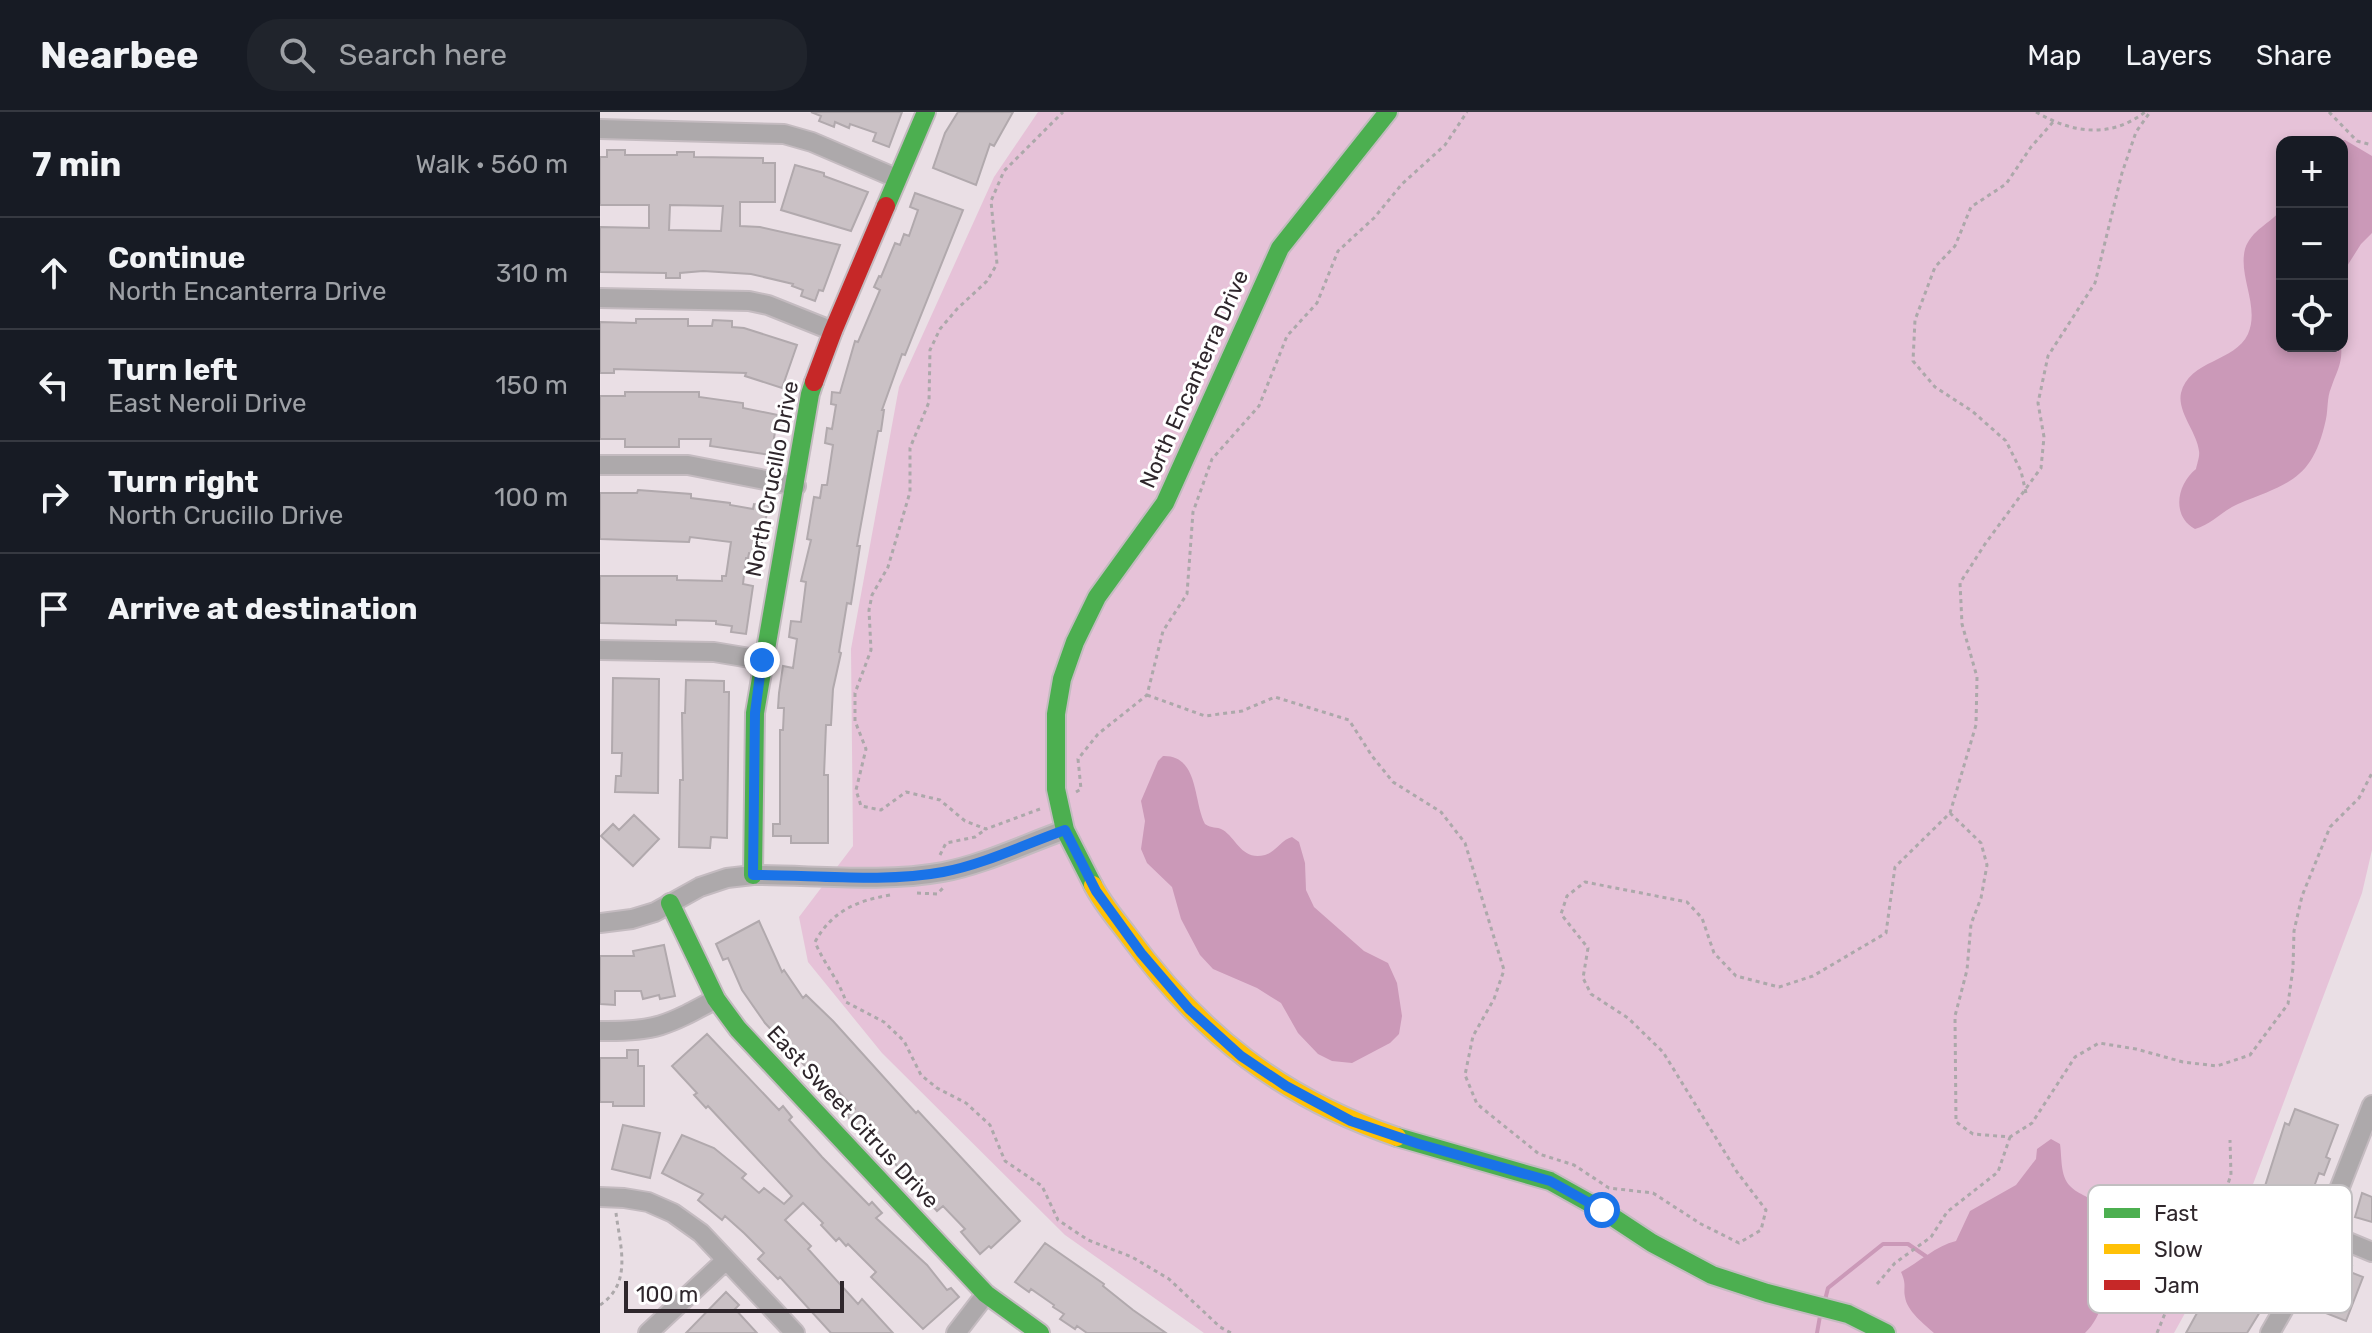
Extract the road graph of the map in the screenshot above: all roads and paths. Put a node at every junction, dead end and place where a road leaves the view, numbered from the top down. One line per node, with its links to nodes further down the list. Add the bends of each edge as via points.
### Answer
1 (926, 112): 11 (street, North Crucillo Drive)
2 (1063, 112): 23 (path, via 1004,171 991,201 997,264 940,329 930,350 929,402 910,448 910,492 888,567 872,595 871,650 855,693 855,721 866,749 856,790 861,806 881,810 906,792 940,800 965,821)
3 (1388, 112): 21 (street, North Encanterra Drive, via 1280,248 1165,503 1091,608 1062,679 1056,714)
4 (1467, 112): 19 (path, via 1445,145 1338,251 1317,303 1287,336 1259,406 1212,459 1193,512 1187,594 1163,631)
5 (2036, 112): 8 (path)
6 (2148, 112): 8 (path, via 2091,132); 16 (path, via 2122,173 2095,283 2048,356 2038,403 2044,437 2041,468)
7 (2329, 112): 10 (path, via 2357,141)
8 (2053, 122): 16 (path, via 2006,184 1971,207 1955,246 1935,267 1915,320 1913,361 1935,387 2006,441)
9 (600, 129): 11 (street, via 784,134)
10 (2372, 145)
11 (896, 178): 13 (street, North Crucillo Drive)
12 (600, 298): 13 (street, via 749,301)
13 (833, 331): 15 (street, North Crucillo Drive, via 810,394)
14 (600, 465): 15 (street, via 688,465)
15 (796, 486): 18 (street, North Crucillo Drive)
16 (2026, 493): 22 (path, via 1960,583 1962,624 1977,677 1976,725)
17 (600, 650): 18 (street, via 714,652)
18 (762, 660): 26 (street, North Crucillo Drive, via 755,713)
19 (1147, 695): 21 (path, via 1098,734 1078,759 1081,789); 22 (path, via 1205,716 1242,711 1275,697 1349,720 1393,782 1441,812 1465,843 1504,970 1473,1036 1467,1062 1465,1075 1477,1104 1539,1154 1574,1165 1609,1188 1653,1193 1739,1243 1761,1230 1766,1210 1663,1052 1628,1018 1591,994 1583,978 1588,948 1561,914 1567,896 1585,882 1687,902 1702,918 1714,953 1736,976 1779,987 1813,976 1886,933 1895,867)
20 (2372, 773): 34 (path, via 2359,798 2330,827 2299,908 2288,1004 2250,1055 2217,1066 2099,1043 2075,1057 2032,1123)
21 (1059, 802): 23 (path); 24 (street, North Encanterra Drive)
22 (1950, 813): 34 (path, via 1981,843 1987,865 1955,1016 1956,1122 1973,1134)
23 (986, 829): 25 (path, via 946,843 939,857)
24 (1065, 830): 25 (street); 52 (street, North Encanterra Drive, via 1096,891 1189,1009 1241,1056 1286,1086 1351,1121 1550,1181 1712,1275 1848,1314)
25 (943, 872): 26 (street); 27 (path, via 945,886 937,894)
26 (753, 875): 29 (street, via 700,887)
27 (914, 893)
28 (890, 895): 51 (path, via 864,899 826,922 815,942 846,1002 884,1022 904,1041 921,1075 990,1125 1005,1161 1042,1186 1058,1220 1169,1279)
29 (670, 903): 30 (street, via 632,919); 31 (street, East Sweet Citrus Drive)
30 (600, 923)
31 (716, 999): 32 (street, via 666,1026); 43 (street, East Sweet Citrus Drive, via 766,1061)
32 (600, 1031)
33 (2372, 1105): 37 (street)
34 (2010, 1137): 42 (path, via 1998,1172 1947,1212 1931,1237 1895,1263)
35 (2230, 1140): 36 (path)
36 (2227, 1185)
37 (2342, 1185)
38 (608, 1197): 41 (street, via 648,1202 673,1213); 44 (path, via 623,1248 622,1274)
39 (2352, 1244): 40 (street)
40 (2372, 1252)
41 (726, 1260): 47 (street); 48 (street)
42 (1877, 1284)
43 (986, 1294): 49 (street); 50 (street, East Sweet Citrus Drive)
44 (600, 1305)
45 (2165, 1313): 53 (path)
46 (2281, 1313): 54 (street)
47 (648, 1333)
48 (795, 1333)
49 (956, 1333)
50 (1040, 1333)
51 (1231, 1333)
52 (1886, 1333)
53 (2157, 1333)
54 (2270, 1333)

